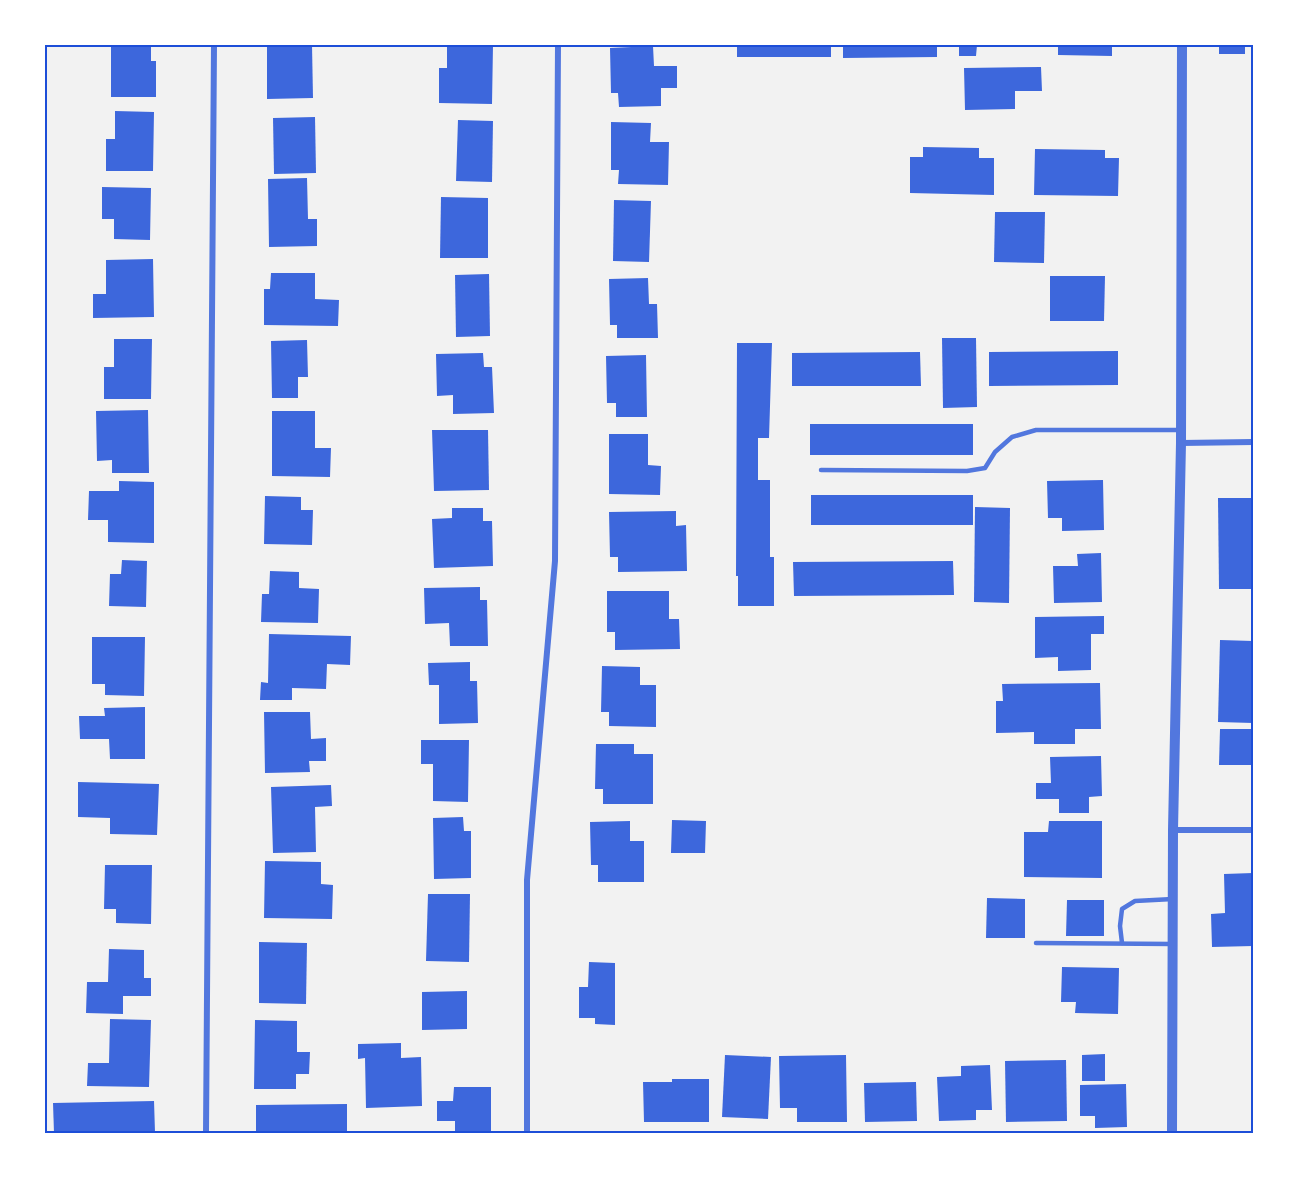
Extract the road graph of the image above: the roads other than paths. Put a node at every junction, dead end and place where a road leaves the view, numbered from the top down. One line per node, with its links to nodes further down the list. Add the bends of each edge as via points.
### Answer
1 (214, 45): 14 (street)
2 (558, 45): 15 (street, via 555,561 527,880)
3 (1182, 45): 4 (street)
4 (1181, 430): 6 (street); 7 (lane, via 1036,430 1012,437 985,468 967,471)
5 (1253, 442): 6 (street)
6 (1181, 443): 8 (street)
7 (821, 470)
8 (1173, 830): 9 (street); 10 (street)
9 (1253, 830)
10 (1173, 899): 12 (lane, via 1135,901 1122,909); 13 (street)
11 (1036, 943): 12 (lane)
12 (1122, 943): 13 (lane)
13 (1173, 944): 16 (street)
14 (206, 1133)
15 (527, 1133)
16 (1172, 1133)

